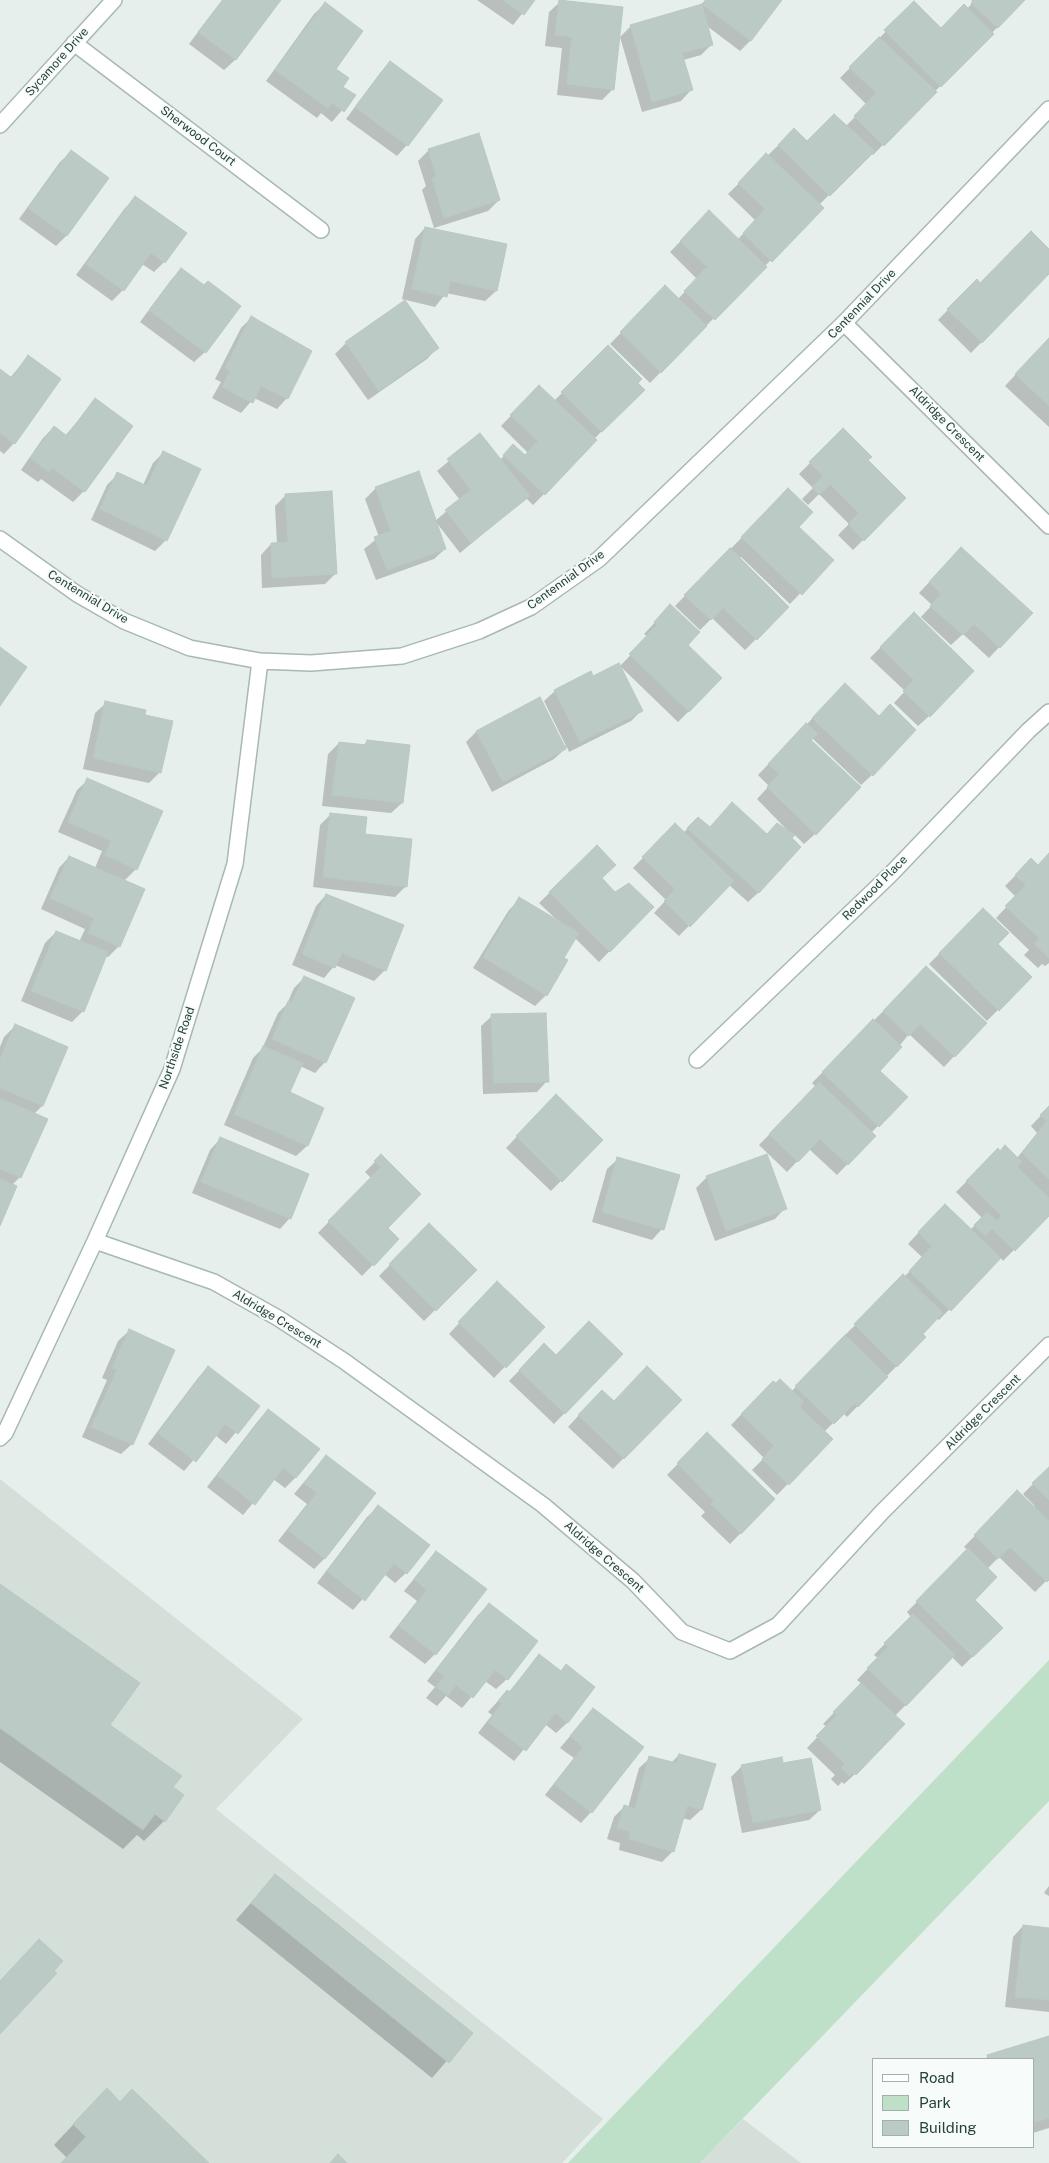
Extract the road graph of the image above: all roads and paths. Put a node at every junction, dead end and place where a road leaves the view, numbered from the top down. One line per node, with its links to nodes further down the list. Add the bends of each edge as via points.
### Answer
1 (114, 0): 2 (street, Sycamore Drive)
2 (74, 43): 4 (street, Sycamore Drive); 5 (street, Sherwood Court)
3 (1049, 109): 6 (street, Centennial Drive)
4 (0, 125)
5 (321, 230)
6 (844, 323): 7 (street, Aldridge Crescent); 9 (street, Centennial Drive, via 599,559 531,607 479,631 402,656 311,663)
7 (1049, 526)
8 (0, 539): 9 (street, Centennial Drive, via 77,594 124,621 190,648)
9 (260, 661): 12 (street, Northside Road, via 235,864 172,1069)
10 (1049, 712): 11 (street, Redwood Place, via 890,875)
11 (697, 1060)
12 (95, 1241): 13 (street, Aldridge Crescent, via 214,1282 278,1318 344,1361 543,1505 633,1581 682,1632 730,1651 778,1625 882,1512); 14 (street, Northside Road)
13 (1049, 1346)
14 (0, 1438)

